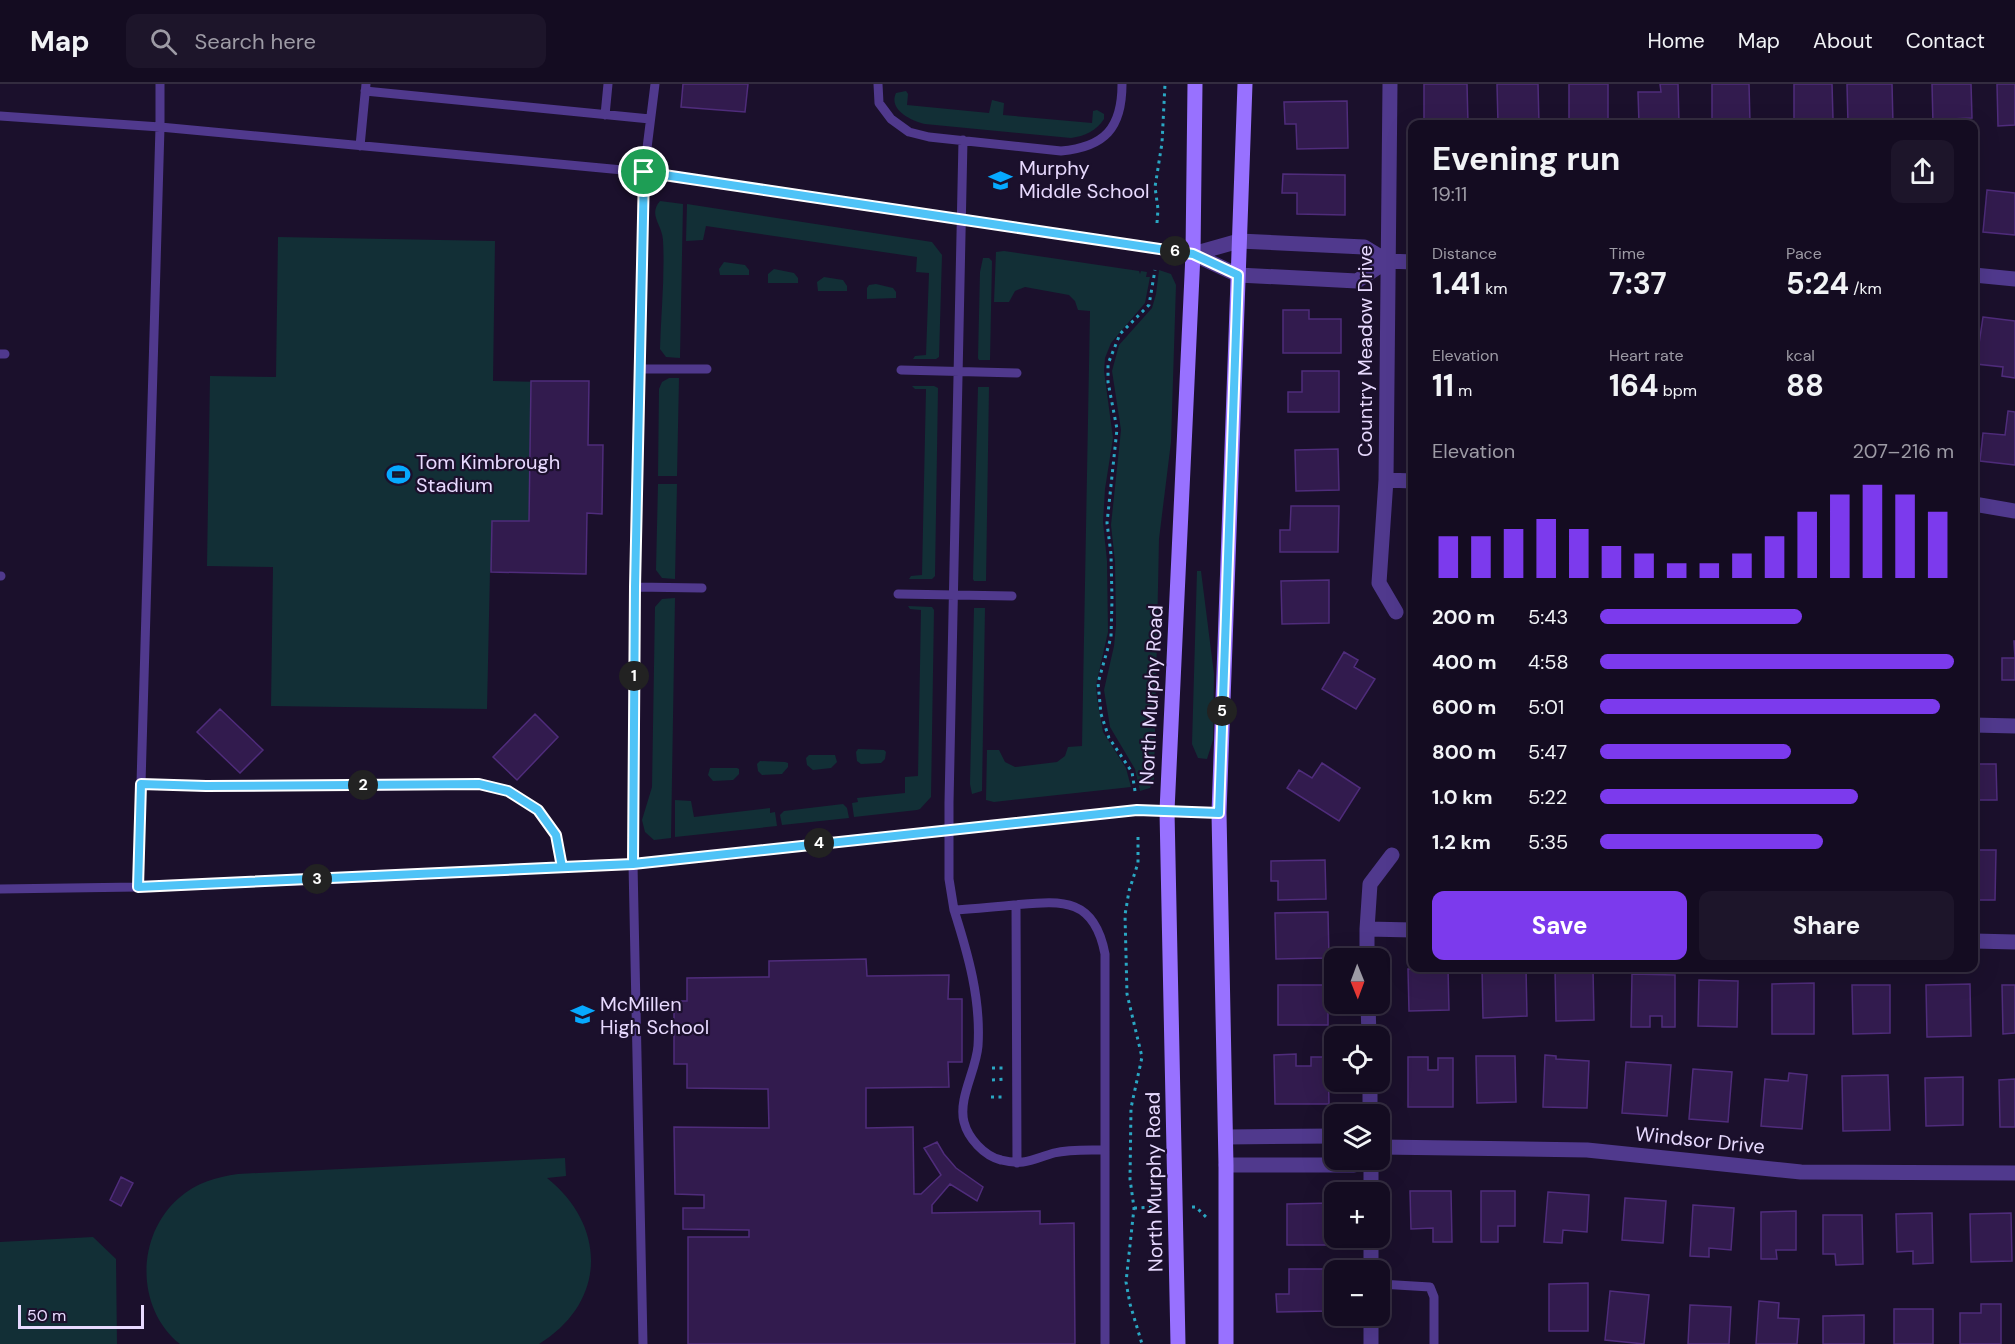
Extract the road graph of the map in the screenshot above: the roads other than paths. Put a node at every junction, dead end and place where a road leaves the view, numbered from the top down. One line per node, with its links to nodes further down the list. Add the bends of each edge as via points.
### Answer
1 (160, 84): 13 (lane)
2 (609, 84): 10 (lane)
3 (654, 84): 12 (lane)
4 (878, 84): 14 (lane, via 879,103 909,132)
5 (1122, 84): 14 (lane, via 1116,122 1100,141 1081,149 1061,151)
6 (1195, 84): 19 (main road, North Murphy Road)
7 (1245, 84): 18 (main road)
8 (1389, 84): 20 (street, Country Meadow Drive)
9 (365, 88): 10 (lane); 15 (lane)
10 (605, 115): 12 (lane)
11 (0, 116): 13 (lane)
12 (650, 119): 16 (lane)
13 (160, 127): 15 (lane); 42 (lane)
14 (963, 141): 17 (lane)
15 (360, 146): 16 (lane)
16 (644, 172): 17 (lane); 25 (lane)
17 (962, 218): 19 (lane); 28 (lane)
18 (1239, 241): 19 (street); 20 (street, via 1364,247); 22 (main road)
19 (1193, 254): 22 (street); 43 (main road, North Murphy Road)
20 (1386, 261): 21 (street); 22 (street, via 1358,281); 30 (street, Country Meadow Drive)
21 (1408, 262)
22 (1238, 275): 44 (main road)
23 (1978, 275): 24 (street)
24 (2015, 279)
25 (640, 369): 26 (lane); 34 (lane)
26 (706, 369)
27 (901, 370): 28 (lane)
28 (958, 371): 29 (lane); 37 (lane)
29 (1017, 373)
30 (1386, 480): 31 (street); 39 (street, Country Meadow Drive, via 1379,583)
31 (1408, 480)
32 (1978, 505): 33 (street)
33 (2015, 511)
34 (635, 587): 35 (lane); 47 (lane)
35 (702, 588)
36 (898, 594): 37 (lane)
37 (953, 595): 38 (lane); 45 (lane)
38 (1012, 596)
39 (1396, 612)
40 (1978, 725): 41 (street)
41 (2015, 726)
42 (141, 784): 48 (lane, via 479,784 508,791 538,810 556,835); 49 (lane)
43 (1167, 811): 44 (lane); 45 (lane, via 1137,810); 70 (main road, North Murphy Road)
44 (1219, 813): 59 (main road)
45 (948, 830): 47 (lane); 52 (lane)
46 (1392, 855): 53 (street, via 1370,884)
47 (633, 864): 48 (lane); 68 (lane)
48 (562, 867): 49 (lane)
49 (138, 887): 50 (lane)
50 (0, 889)
51 (1017, 905): 52 (lane); 61 (lane, via 1061,902 1087,914 1099,934 1105,954); 62 (lane)
52 (954, 910): 62 (lane, via 970,960 977,1022 978,1044 964,1100 964,1122 969,1135 984,1151 999,1160)
53 (1367, 929): 54 (street); 57 (street)
54 (1408, 930)
55 (1978, 941): 56 (street)
56 (2015, 942)
57 (1367, 948)
58 (1324, 1136): 59 (street)
59 (1226, 1137): 64 (main road)
60 (1390, 1147): 65 (street, Windsor Drive, via 1587,1150 1801,1172)
61 (1105, 1150): 62 (lane, via 1054,1153); 69 (lane)
62 (1017, 1163)
63 (1324, 1165): 64 (street)
64 (1226, 1166): 71 (main road)
65 (2015, 1173)
66 (1390, 1285): 73 (lane, via 1430,1287 1434,1297)
67 (1371, 1326): 72 (street)
68 (642, 1344)
69 (1105, 1344)
70 (1178, 1344)
71 (1226, 1344)
72 (1371, 1344)
73 (1434, 1344)

